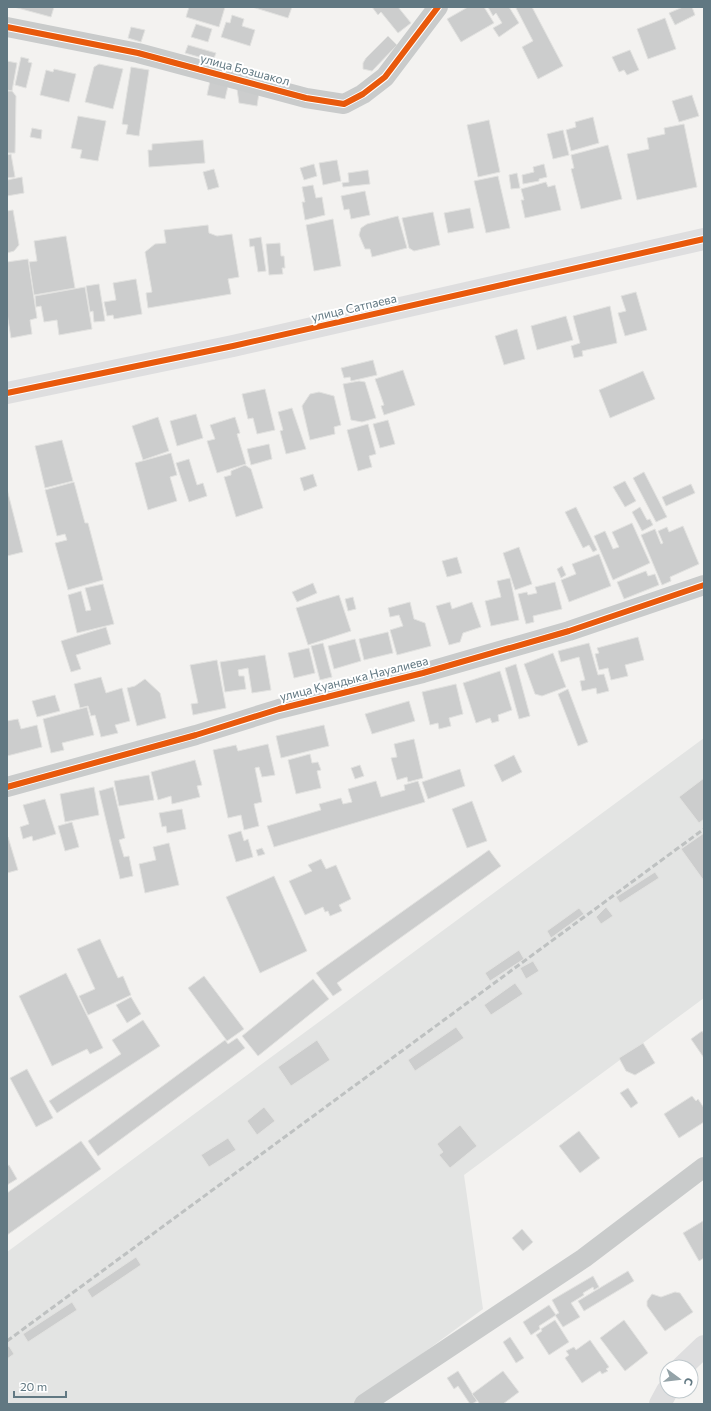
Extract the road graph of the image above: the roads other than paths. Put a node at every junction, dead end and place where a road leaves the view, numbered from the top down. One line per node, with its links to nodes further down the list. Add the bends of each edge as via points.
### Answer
1 (438, 7): 2 (street, улица Бозшакол, via 385,77 363,94 344,104 306,98 138,53)
2 (7, 27)
3 (704, 239): 4 (street, улица Сатпаева, via 233,346)
4 (7, 393)
5 (704, 585): 6 (street, улица Куандыка Науалиева, via 569,631 431,671 280,709)
6 (7, 787)
7 (704, 1167): 10 (street, via 584,1258)
8 (704, 1346): 9 (street)
9 (690, 1359)
10 (364, 1404)

